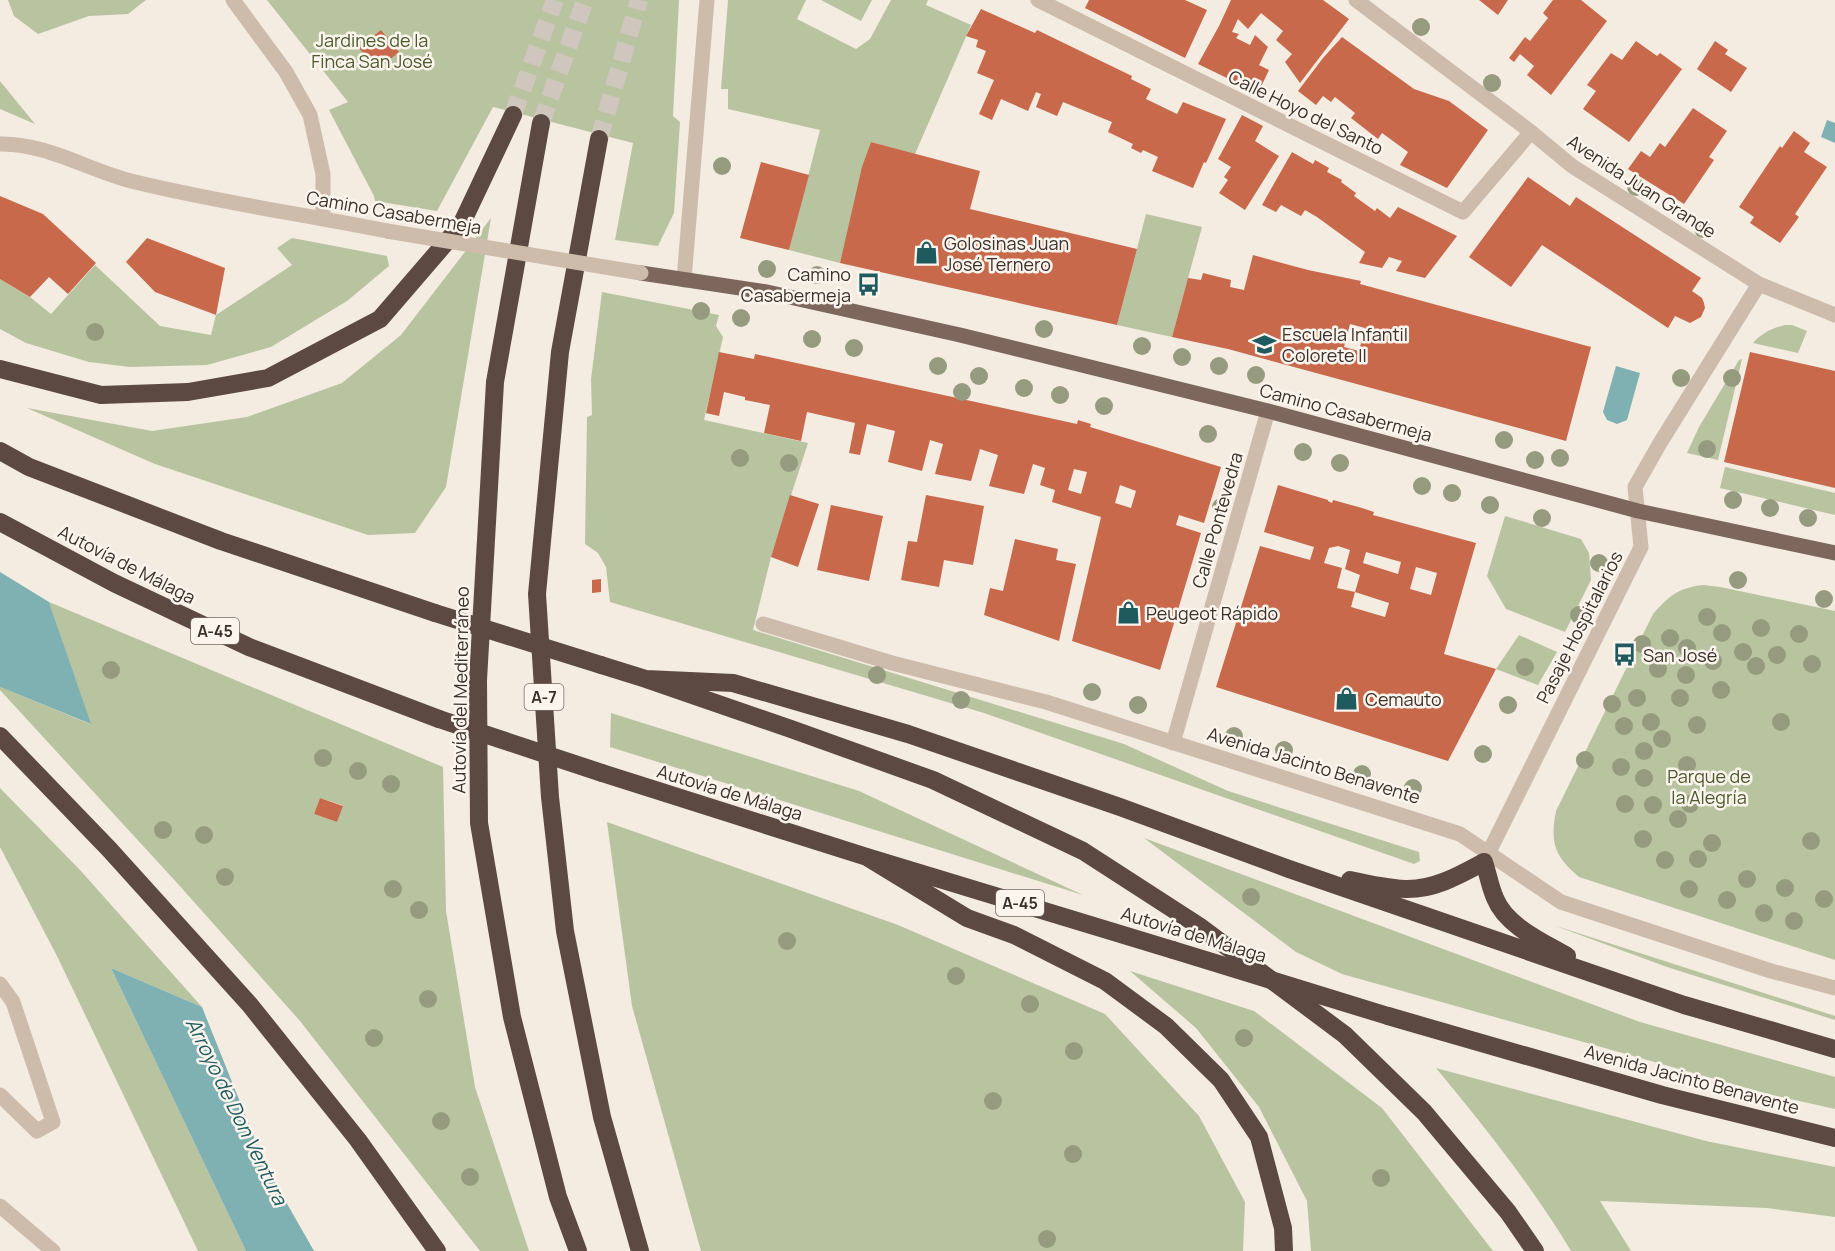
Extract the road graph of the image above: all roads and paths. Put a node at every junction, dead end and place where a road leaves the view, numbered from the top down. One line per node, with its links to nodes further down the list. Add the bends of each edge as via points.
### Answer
1 (232, 0): 10 (street, via 286,72 310,115 323,174)
2 (707, 0): 12 (street)
3 (1038, 0): 7 (street, Calle Hoyo del Santo, via 1463,212)
4 (1356, 0): 7 (street, Avenida Juan Grande)
5 (513, 115): 15 (highway, via 461,225 380,319 268,378 188,392 100,395)
6 (541, 123): 39 (highway, Autovía del Mediterráneo, via 495,382 478,680 479,823 512,1017 558,1197)
7 (1531, 132): 13 (street, Avenida Juan Grande, via 1572,166)
8 (599, 139): 36 (highway, A-7, via 560,352 537,594 550,797 565,931 602,1117)
9 (0, 144): 10 (street, Camino Casabermeja, via 30,147 184,194)
10 (323, 218): 11 (street, Camino Casabermeja, bridge)
11 (641, 273): 12 (main road, Camino Casabermeja)
12 (684, 280): 16 (main road, Camino Casabermeja, via 767,292)
13 (1759, 284): 14 (street, Avenida Juan Grande); 18 (street, Pasaje Hospitalarios, via 1635,487)
14 (1835, 315)
15 (0, 369)
16 (1268, 411): 18 (main road, Camino Casabermeja); 24 (street, Calle Pontevedra)
17 (0, 451): 22 (highway, bridge, via 29,467 221,541)
18 (1638, 511): 20 (main road, Camino Casabermeja); 26 (street, Pasaje Hospitalarios, via 1641,547)
19 (0, 522): 25 (highway, Autovía de Málaga / A-45, bridge, via 114,583 249,647 439,719)
20 (1835, 553)
21 (763, 624): 24 (street, Avenida Jacinto Benavente, via 892,663 1046,702)
22 (646, 679): 27 (highway, via 733,683 897,731); 43 (highway, via 933,780 1083,851 1199,926 1345,1035 1424,1112 1509,1212)
23 (0, 736): 38 (highway, via 250,1005 358,1140)
24 (1173, 743): 26 (street, Avenida Jacinto Benavente, via 1460,834)
25 (867, 857): 31 (highway, Autovía de Málaga / A-45, bridge); 42 (highway, via 967,918 1014,935 1106,981 1166,1026 1221,1080 1259,1137 1283,1228)
26 (1486, 857): 27 (highway, via 1454,877 1431,886 1407,889); 28 (highway, via 1496,900 1507,915 1526,933); 30 (street, Avenida Jacinto Benavente, via 1561,902)
27 (1289, 869): 28 (highway)
28 (1613, 980): 32 (highway)
29 (0, 984): 33 (street, via 13,1002 53,1122 37,1131)
30 (1835, 988)
31 (1470, 1040): 34 (highway, Avenida Jacinto Benavente, via 1662,1095)
32 (1835, 1049)
33 (0, 1095)
34 (1835, 1138)
35 (0, 1206): 37 (street)
36 (630, 1220): 40 (highway, A-7); 41 (highway)
37 (52, 1251)
38 (437, 1251)
39 (578, 1251)
40 (640, 1251)
41 (646, 1251)
42 (1284, 1251)
43 (1534, 1251)

